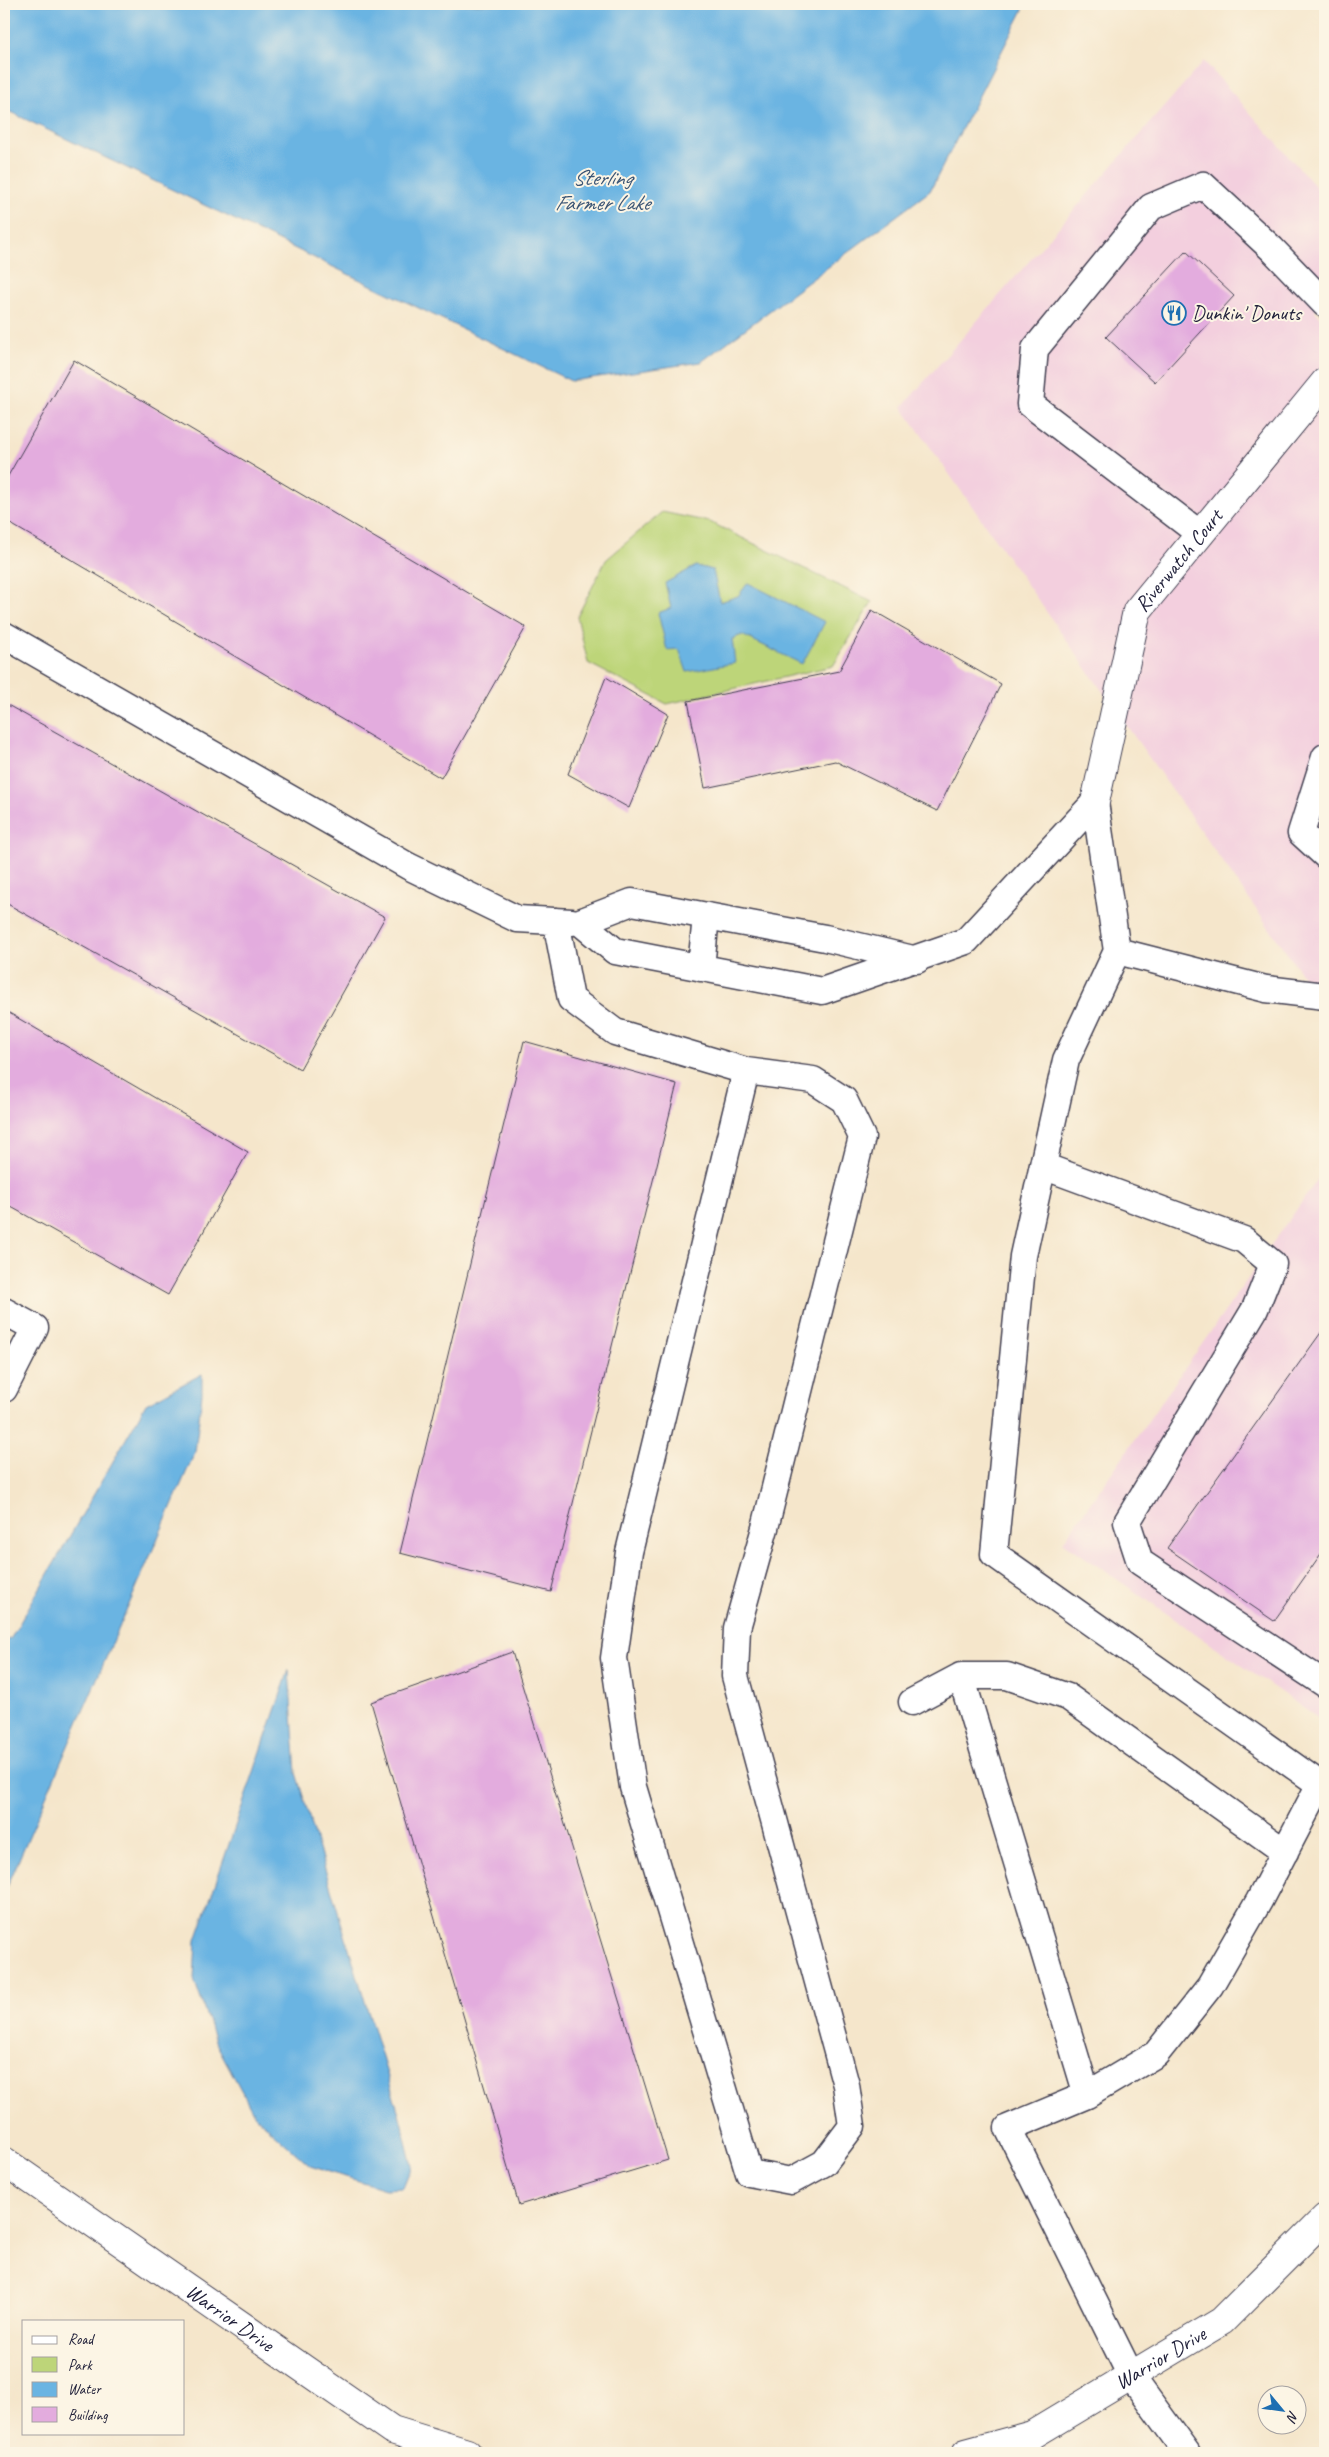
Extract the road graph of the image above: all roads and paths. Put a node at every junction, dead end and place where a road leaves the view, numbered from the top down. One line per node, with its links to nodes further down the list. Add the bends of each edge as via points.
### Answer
1 (1325, 304): 3 (lane, via 1202,184 1151,207 1035,349 1030,404)
2 (1325, 382): 3 (street, Riverwatch Court)
3 (1200, 534): 6 (street, Riverwatch Court, via 1137,611)
4 (4, 635): 9 (lane, via 408,866 517,919)
5 (1325, 757): 7 (lane, via 1301,833)
6 (1095, 802): 10 (lane); 11 (lane, via 966,941)
7 (1325, 855)
8 (706, 916): 9 (lane, via 632,902); 11 (lane, via 825,938); 12 (lane)
9 (568, 922): 12 (lane, via 616,951); 14 (lane, via 571,999 615,1032)
10 (1117, 950): 13 (lane, via 1266,989); 15 (lane, via 1066,1060)
11 (916, 960): 12 (lane, via 822,991)
12 (701, 968)
13 (1325, 996)
14 (746, 1071): 14 (lane, via 629,1552 614,1658 633,1786 750,2173 791,2181 824,2163 852,2126 846,2084 735,1676 737,1628 862,1137 844,1100 813,1080)
15 (1042, 1166): 19 (lane, via 1244,1240 1273,1264 1255,1309 1127,1522 1140,1562); 21 (lane, via 1023,1256 994,1554)
16 (4, 1311): 17 (lane, via 34,1328)
17 (4, 1388)
18 (961, 1676): 20 (lane); 22 (lane, via 1007,1676 1068,1697); 23 (lane)
19 (1325, 1684)
20 (912, 1702)
21 (1322, 1786): 22 (lane)
22 (1285, 1852): 23 (lane, via 1210,1986 1156,2054)
23 (1087, 2095): 26 (lane, via 1008,2128)
24 (4, 2161): 27 (street, Warrior Drive, via 392,2430)
25 (1325, 2218): 26 (street, Warrior Drive, via 1222,2321)
26 (1131, 2376): 28 (street, Warrior Drive, via 1032,2435); 29 (lane)
27 (467, 2453)
28 (966, 2453)
29 (1187, 2453)

